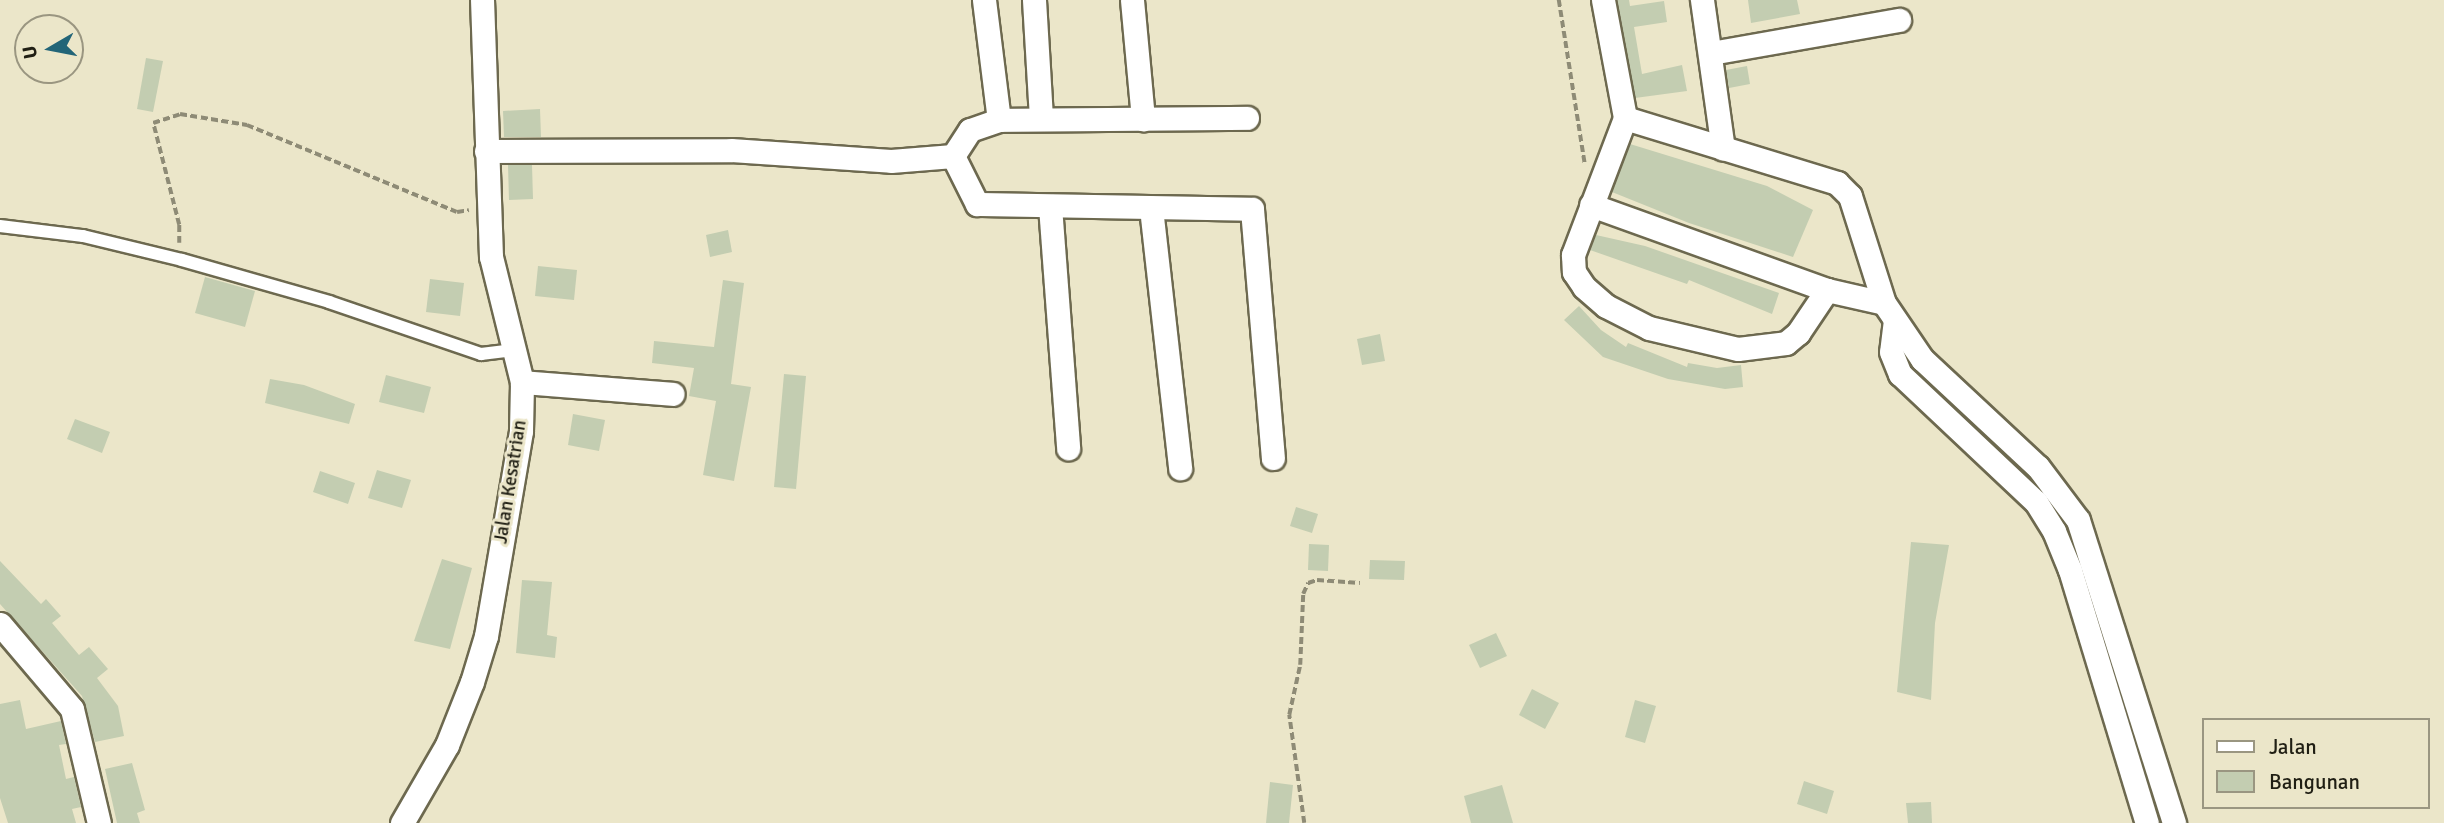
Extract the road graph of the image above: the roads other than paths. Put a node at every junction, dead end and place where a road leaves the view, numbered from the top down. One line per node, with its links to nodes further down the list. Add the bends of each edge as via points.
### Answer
1 (482, 0): 15 (street, Jalan Kesatrian)
2 (984, 0): 13 (street)
3 (1034, 0): 11 (street)
4 (1132, 0): 12 (street)
5 (1603, 0): 10 (street)
6 (1702, 0): 8 (street)
7 (1899, 20): 8 (street)
8 (1711, 53): 14 (street)
9 (1247, 118): 12 (street)
10 (1625, 118): 14 (street); 17 (street)
11 (1041, 119): 12 (street); 13 (street)
12 (1143, 119)
13 (999, 120): 16 (street, via 970,130)
14 (1723, 149): 22 (street, via 1837,183 1850,196 1858,215)
15 (486, 152): 16 (street, via 731,150 891,161); 23 (street, Jalan Kesatrian, via 496,291)
16 (953, 156): 18 (street, via 977,204)
17 (1591, 205): 21 (street); 21 (street, via 1578,233 1574,272 1606,306 1649,328 1738,349 1763,348 1786,343 1798,333)
18 (1050, 206): 19 (street); 26 (street)
19 (1151, 208): 27 (street, via 1252,209); 28 (street)
20 (0, 226): 23 (lane, via 83,236 176,259 328,302 481,354)
21 (1827, 290): 22 (street)
22 (1890, 312): 32 (street, via 1891,352 1900,374 2036,502 2054,531); 33 (street, via 1922,359 2038,467 2078,520)
23 (514, 350): 24 (street, Jalan Kesatrian)
24 (522, 382): 25 (street); 31 (street, Jalan Kesatrian, via 522,430 485,636 464,706)
25 (673, 394)
26 (1068, 448)
27 (1273, 457)
28 (1180, 468)
29 (0, 624): 30 (street, via 72,709)
30 (99, 823)
31 (402, 823)
32 (2147, 823)
33 (2174, 823)

